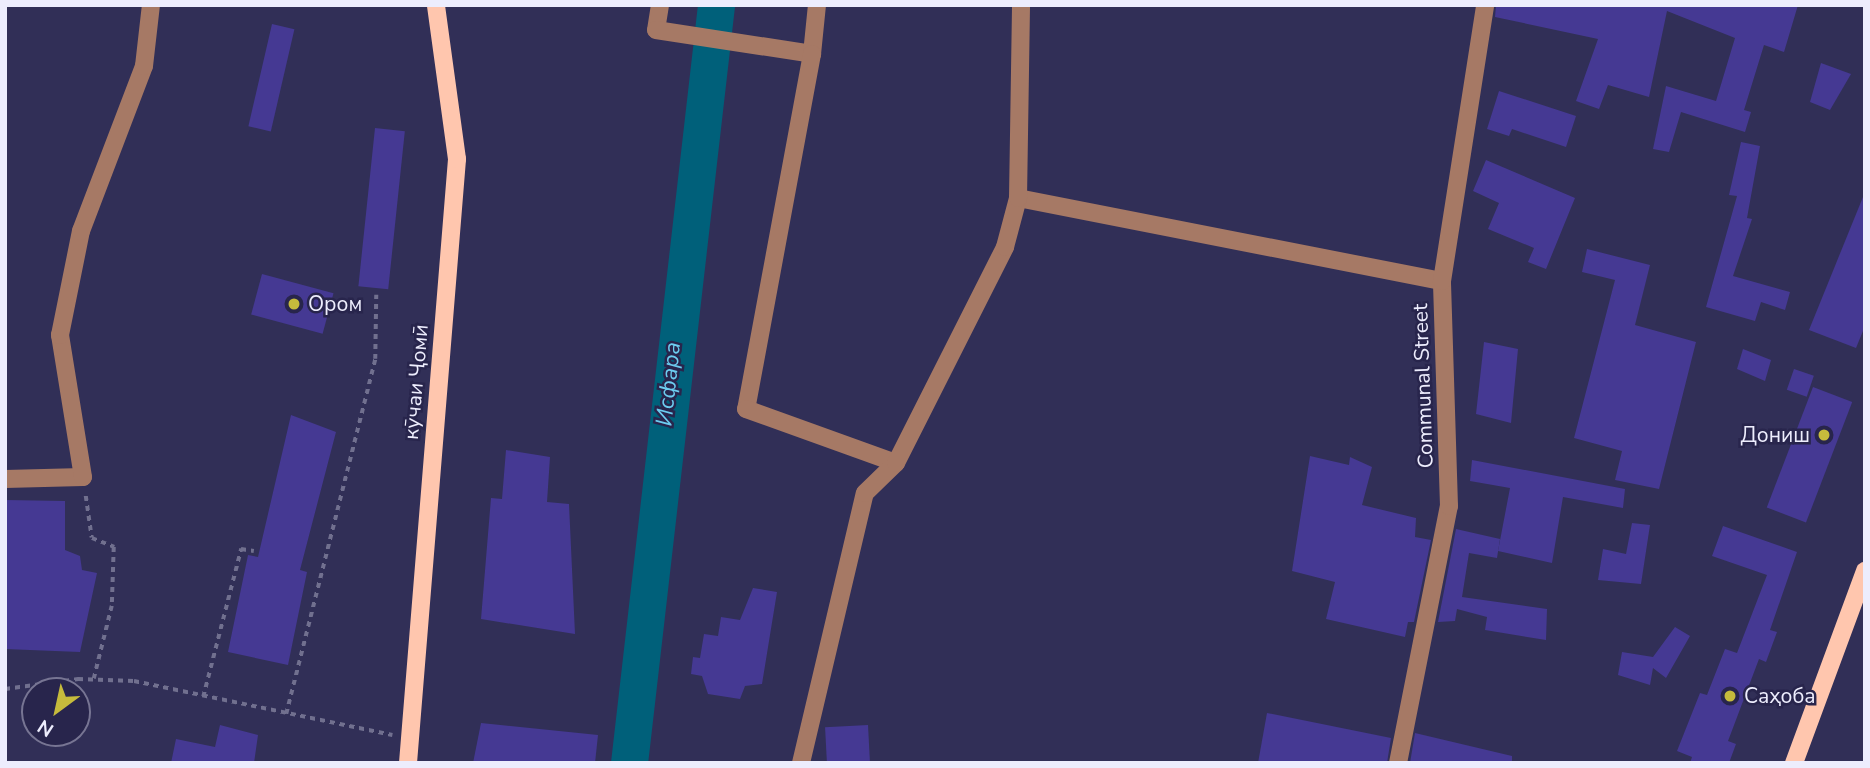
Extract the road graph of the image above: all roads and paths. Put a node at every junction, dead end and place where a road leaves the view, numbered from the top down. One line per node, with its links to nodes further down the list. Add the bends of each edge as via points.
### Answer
1 (151, 5): 12 (street, via 144,66 81,231 60,335)
2 (436, 5): 20 (main road, кӯчаи Ҷомӣ, via 457,159)
3 (660, 5): 7 (street, via 656,30)
4 (817, 5): 7 (street)
5 (1021, 5): 8 (street)
6 (1485, 5): 9 (street, Communal Street)
7 (813, 54): 11 (street, via 746,409)
8 (1018, 198): 9 (street); 11 (street, via 1005,247)
9 (1442, 281): 23 (street, Communal Street, via 1450,506)
10 (376, 295): 19 (path, via 375,359)
11 (896, 463): 22 (street, via 866,493)
12 (83, 477): 13 (street); 16 (path, via 92,538 114,547 112,606)
13 (5, 479)
14 (254, 551): 18 (path, via 241,549)
15 (1865, 571): 24 (main road)
16 (94, 679): 17 (path); 18 (path, via 134,681)
17 (5, 689)
18 (203, 697): 19 (path)
19 (286, 714): 20 (path)
20 (411, 738): 21 (main road, кӯчаи Ҷомӣ)
21 (408, 763)
22 (801, 763)
23 (1398, 763)
24 (1794, 763)

